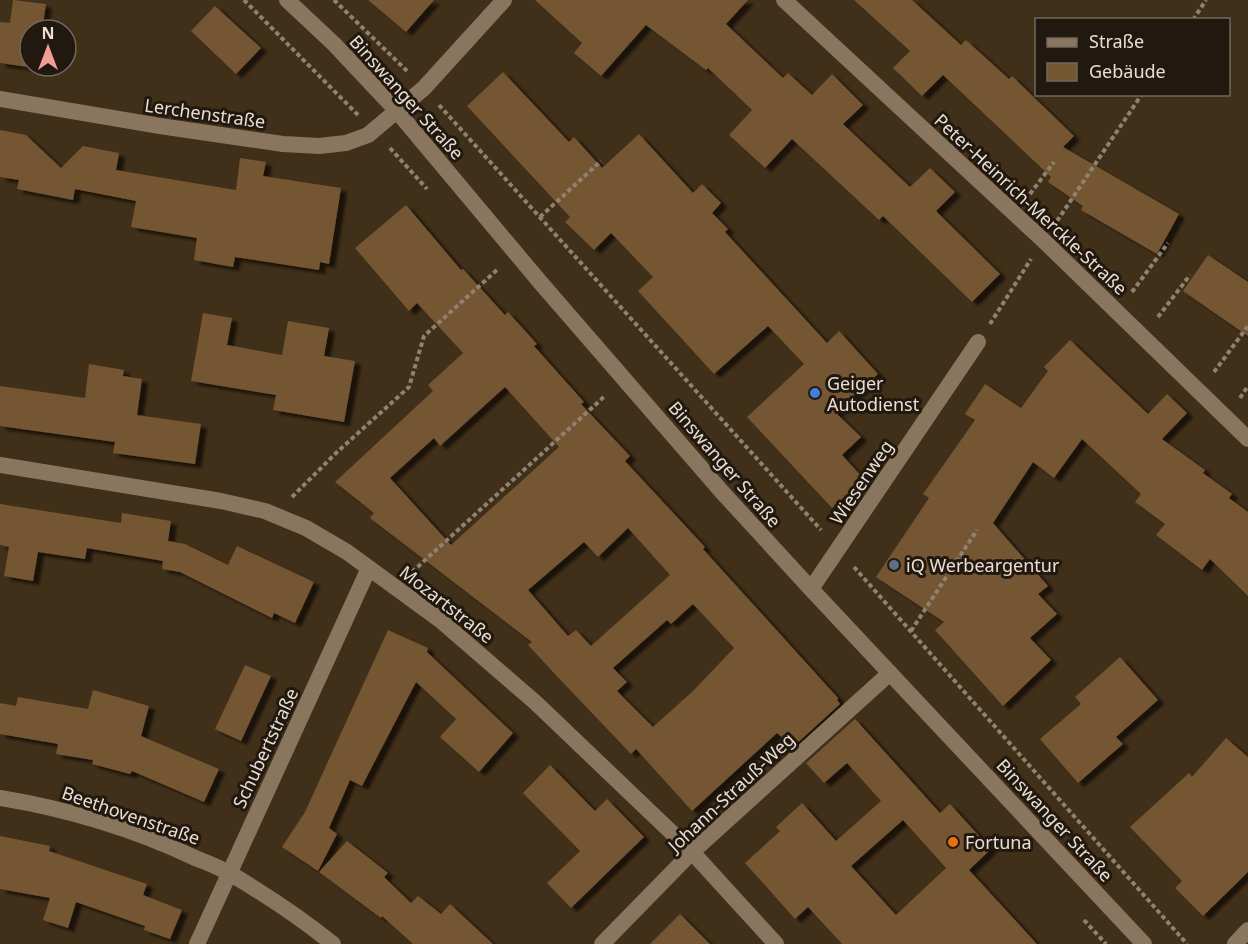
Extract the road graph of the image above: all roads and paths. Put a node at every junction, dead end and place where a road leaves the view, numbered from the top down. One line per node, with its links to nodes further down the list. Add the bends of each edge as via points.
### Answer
1 (287, 0): 10 (street, Binswanger Straße)
2 (334, 0): 7 (path)
3 (504, 0): 7 (street, Lerchenstraße)
4 (784, 0): 13 (street, Peter-Heinrich-Merckle-Straße)
5 (1206, 0): 6 (path)
6 (1194, 18)
7 (424, 87): 10 (street, Lerchenstraße); 14 (path)
8 (1141, 96): 15 (path)
9 (0, 99): 10 (street, Lerchenstraße, via 239,138 319,146 368,135)
10 (396, 110): 32 (street, Binswanger Straße, via 722,492)
11 (601, 161): 14 (path)
12 (1054, 162): 13 (path)
13 (1015, 214): 15 (street, Peter-Heinrich-Merckle-Straße)
14 (540, 217): 29 (path)
15 (1044, 241): 19 (street, Peter-Heinrich-Merckle-Straße); 22 (path)
16 (1168, 243): 19 (path)
17 (499, 268): 27 (path, via 424,336 408,387)
18 (1190, 275): 21 (path)
19 (1118, 312): 21 (street, Peter-Heinrich-Merckle-Straße)
20 (1248, 326): 24 (path)
21 (1143, 337): 24 (street, Peter-Heinrich-Merckle-Straße)
22 (978, 342): 29 (street, Wiesenweg)
23 (611, 391): 31 (path)
24 (1199, 392): 25 (street, Peter-Heinrich-Merckle-Straße)
25 (1248, 439)
26 (0, 465): 27 (street, Mozartstraße, via 220,501)
27 (274, 515): 30 (street, Mozartstraße, via 306,528)
28 (977, 530): 33 (path)
29 (839, 549): 32 (street, Wiesenweg); 33 (path)
30 (369, 568): 31 (street, Mozartstraße); 37 (street, Schubertstraße)
31 (395, 588): 36 (street, Mozartstraße, via 440,620 536,703)
32 (811, 589): 34 (street, Binswanger Straße)
33 (911, 631): 44 (path)
34 (890, 673): 36 (street, Johann-Strauß-Weg); 43 (street, Binswanger Straße)
35 (0, 798): 37 (street, Beethovenstraße, via 92,818)
36 (692, 852): 41 (street, Johann-Strauß-Weg); 42 (street, Mozartstraße)
37 (229, 873): 39 (street, Schubertstraße); 40 (street, Beethovenstraße, via 301,918)
38 (1248, 930): 45 (street)
39 (197, 944)
40 (333, 944)
41 (602, 944)
42 (776, 944)
43 (1144, 944)
44 (1187, 944)
45 (1235, 944)

